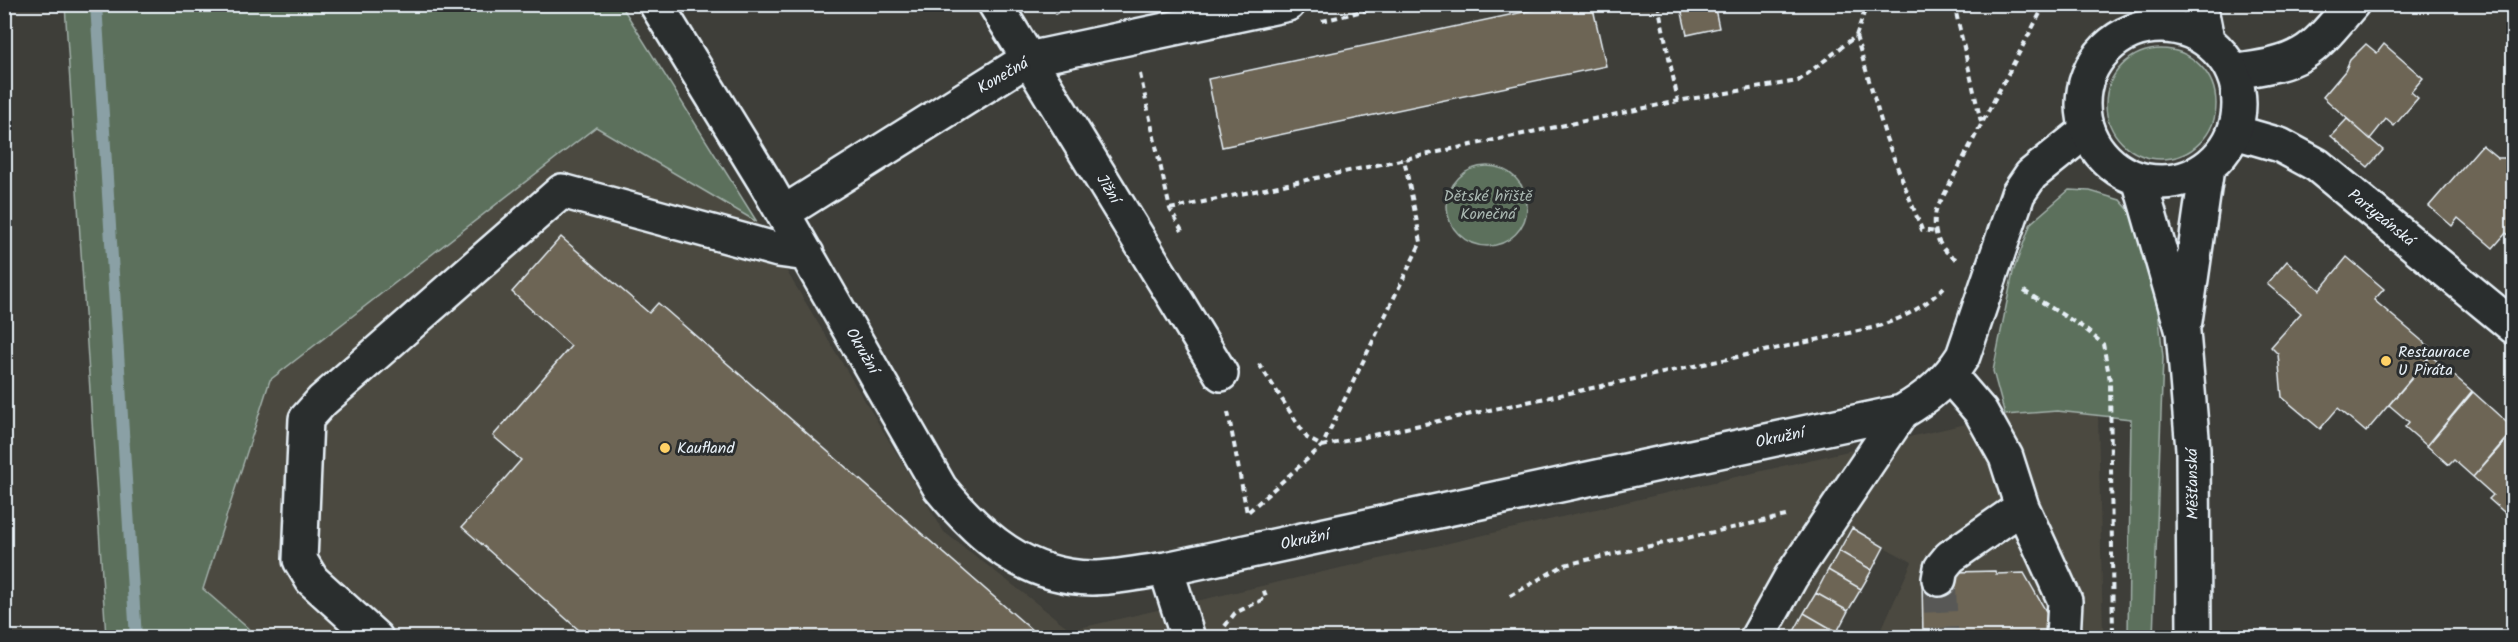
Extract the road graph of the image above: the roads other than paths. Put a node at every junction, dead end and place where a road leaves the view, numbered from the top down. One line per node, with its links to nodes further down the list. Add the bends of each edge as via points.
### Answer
1 (656, 4): 14 (street, Okružní)
2 (995, 4): 8 (street, Jižní)
3 (2200, 4): 7 (street)
4 (2352, 4): 9 (street, via 2302,54 2271,66)
5 (1300, 14): 8 (street, Konečná)
6 (2139, 17): 7 (street); 10 (street, via 2106,48 2087,78 2083,95)
7 (2206, 39): 9 (street)
8 (1028, 59): 14 (street, Konečná); 18 (street, Jižní)
9 (2234, 72): 11 (street, via 2240,102)
10 (2087, 130): 13 (street, via 2108,161); 19 (street, Okružní, via 2031,175 2018,194 1963,356)
11 (2235, 132): 12 (street); 16 (street, Partyzánská, via 2280,145 2317,165)
12 (2207, 168): 13 (street, via 2163,183); 17 (street, Měšťanská)
13 (2139, 179): 17 (street, Měšťanská)
14 (783, 213): 15 (street, Okružní)
15 (807, 254): 22 (street, Okružní, via 940,488 968,522 996,546 1032,566 1061,576 1094,578); 24 (street, via 778,250 562,191 322,401 306,419 300,560 312,580)
16 (2514, 327)
17 (2183, 332): 28 (street, Měšťanská, via 2193,449)
18 (1221, 374)
19 (1950, 376): 20 (street, Okružní); 21 (street, via 1981,412 2006,457)
20 (1902, 412): 22 (street, Okružní); 26 (street, via 1791,577)
21 (2022, 507): 23 (street, via 1950,557 1941,568); 27 (street, via 2064,601)
22 (1166, 569): 25 (street)
23 (1939, 579)
24 (376, 638)
25 (1188, 638)
26 (1757, 638)
27 (2063, 638)
28 (2194, 638)

